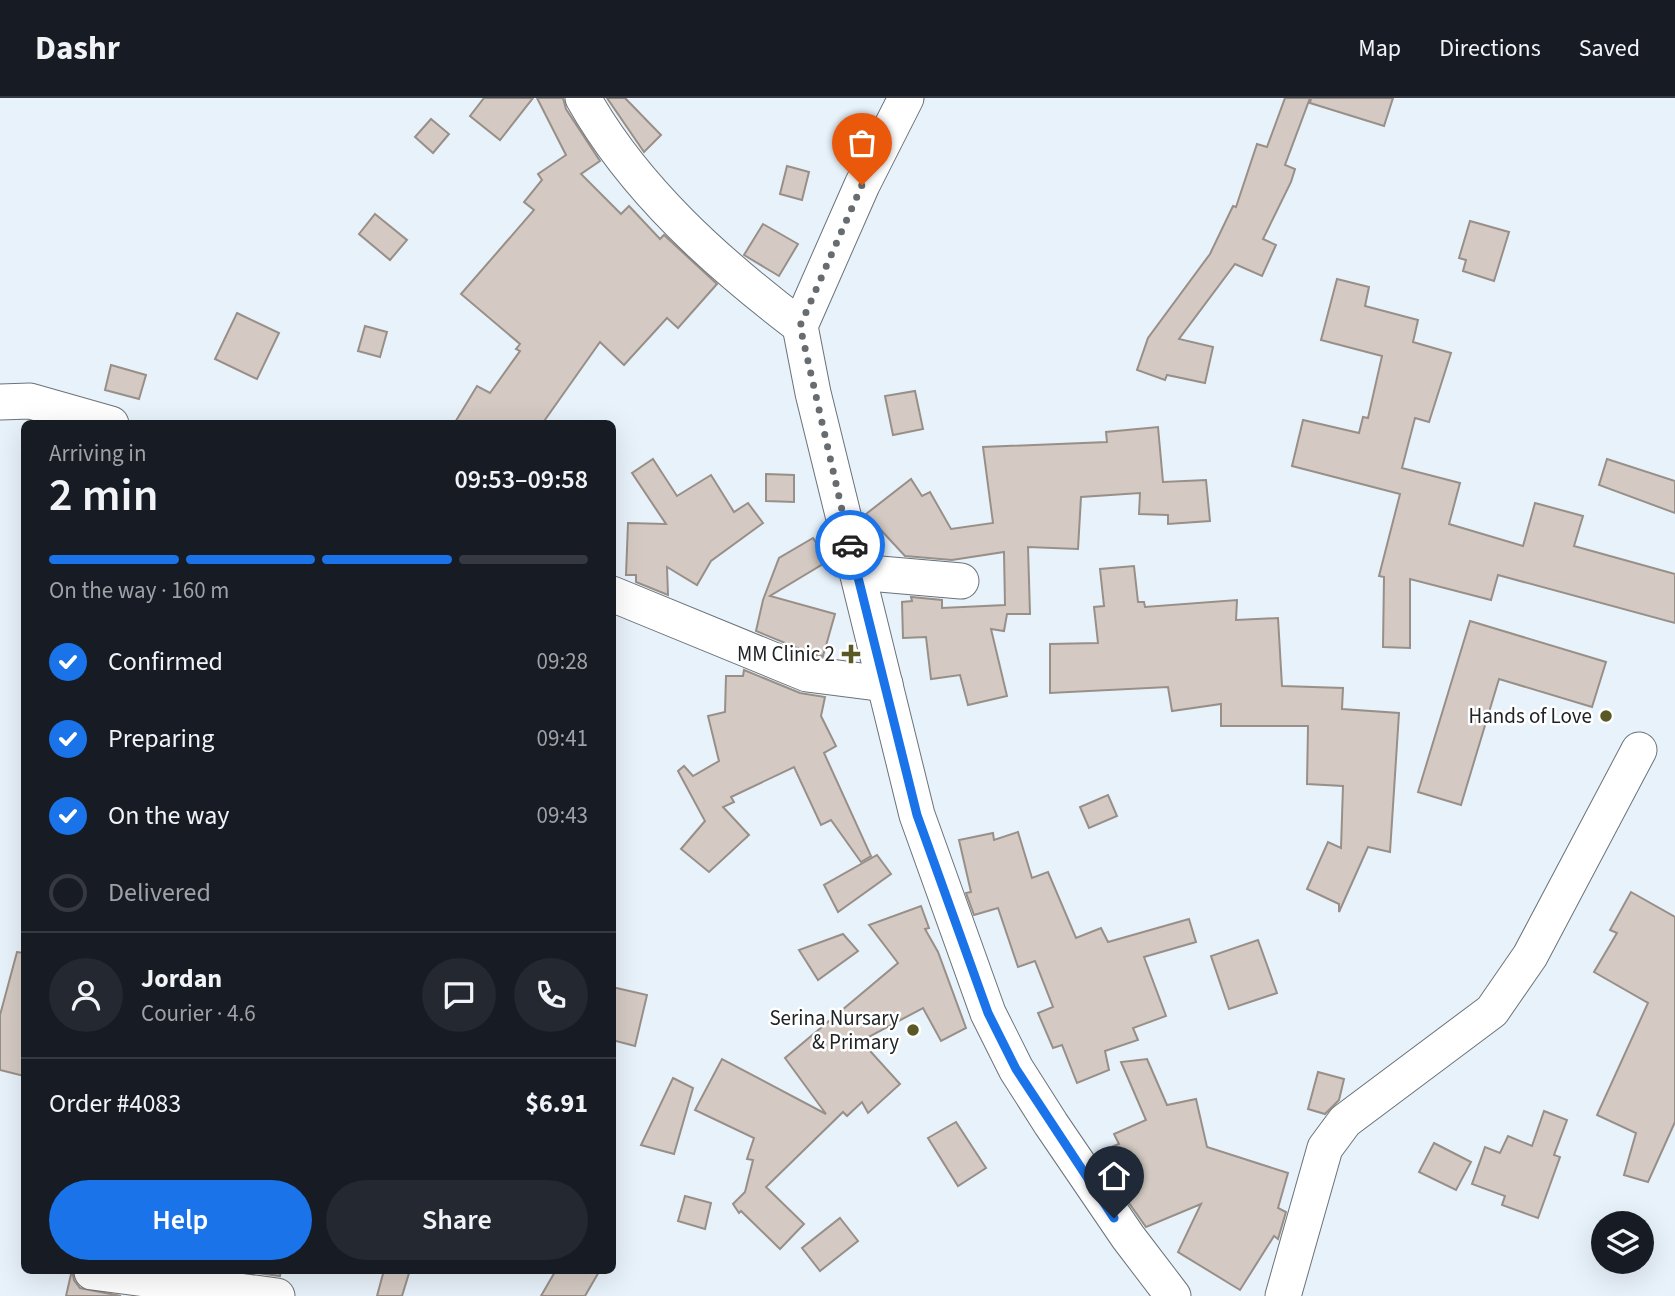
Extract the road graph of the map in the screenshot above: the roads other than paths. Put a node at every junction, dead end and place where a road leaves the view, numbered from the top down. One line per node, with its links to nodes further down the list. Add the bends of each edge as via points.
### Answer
1 (583, 98): 3 (street, via 605,138 638,179 745,284)
2 (906, 98): 3 (street, via 856,197)
3 (800, 326): 6 (street)
4 (0, 402): 5 (street, via 30,401)
5 (97, 420)
6 (857, 572): 7 (street); 9 (street)
7 (961, 581)
8 (616, 596): 9 (street, via 807,674)
9 (885, 684): 13 (street, via 917,815 988,1013 1016,1069 1065,1146)
10 (1639, 750): 14 (street, via 1530,956 1492,1011 1345,1121 1325,1148)
11 (107, 1274): 12 (street)
12 (277, 1296)
13 (1173, 1296)
14 (1283, 1296)

